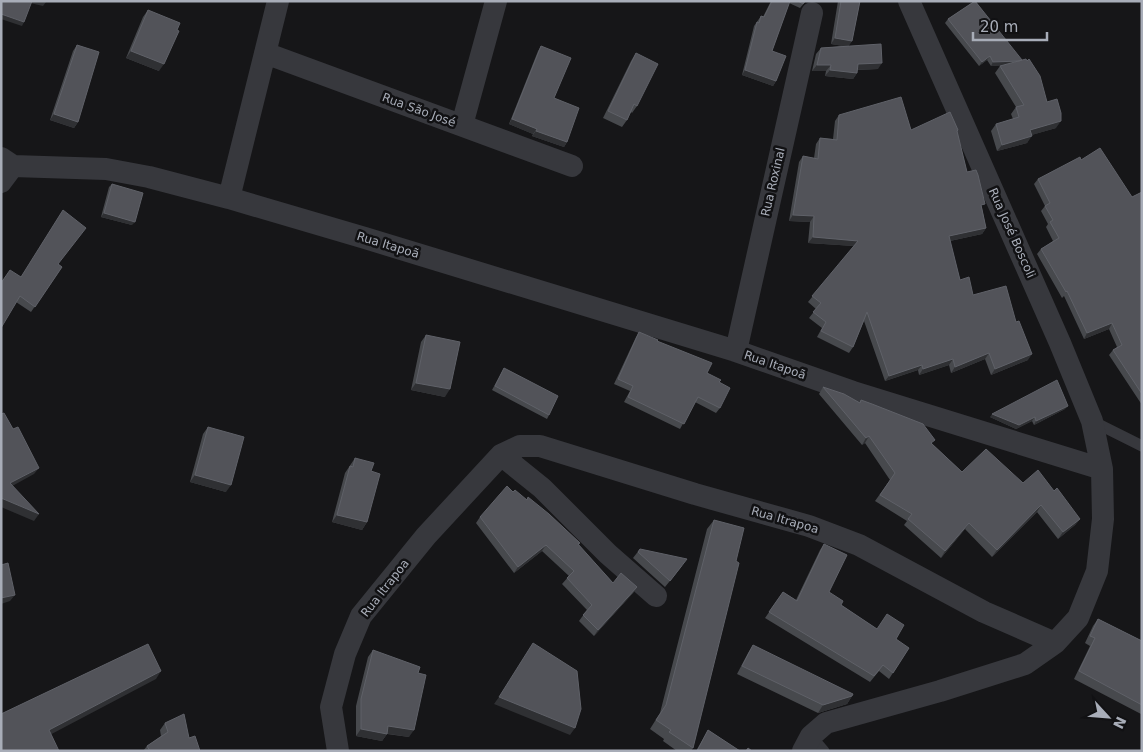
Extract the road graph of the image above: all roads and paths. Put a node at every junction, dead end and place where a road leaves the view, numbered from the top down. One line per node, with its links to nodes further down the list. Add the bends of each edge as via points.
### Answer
1 (278, 1): 5 (street)
2 (496, 1): 6 (street)
3 (909, 1): 11 (street, Rua José Boscoli)
4 (812, 13): 10 (street, Rua Roxinal)
5 (266, 53): 6 (street, Rua São José); 9 (street)
6 (462, 126): 7 (street, Rua São José)
7 (572, 166)
8 (5, 169): 9 (street, Rua Itapoã, via 106,169)
9 (229, 198): 10 (street, Rua Itapoã)
10 (736, 351): 14 (street, Rua Itapoã, via 853,392)
11 (1092, 421): 12 (lane); 14 (street, Rua José Boscoli)
12 (1142, 446)
13 (501, 455): 15 (street, via 542,488 608,554); 16 (street, Rua Itrapoa, via 520,446 540,446 809,526 860,545 984,612); 18 (street, Rua Itrapoa, via 426,536 361,616 345,654 331,707)
14 (1102, 469): 16 (street, via 1103,519 1097,571 1078,618)
15 (656, 596)
16 (1055, 643): 17 (street, via 1025,664 826,723)
17 (813, 746)
18 (338, 751)

